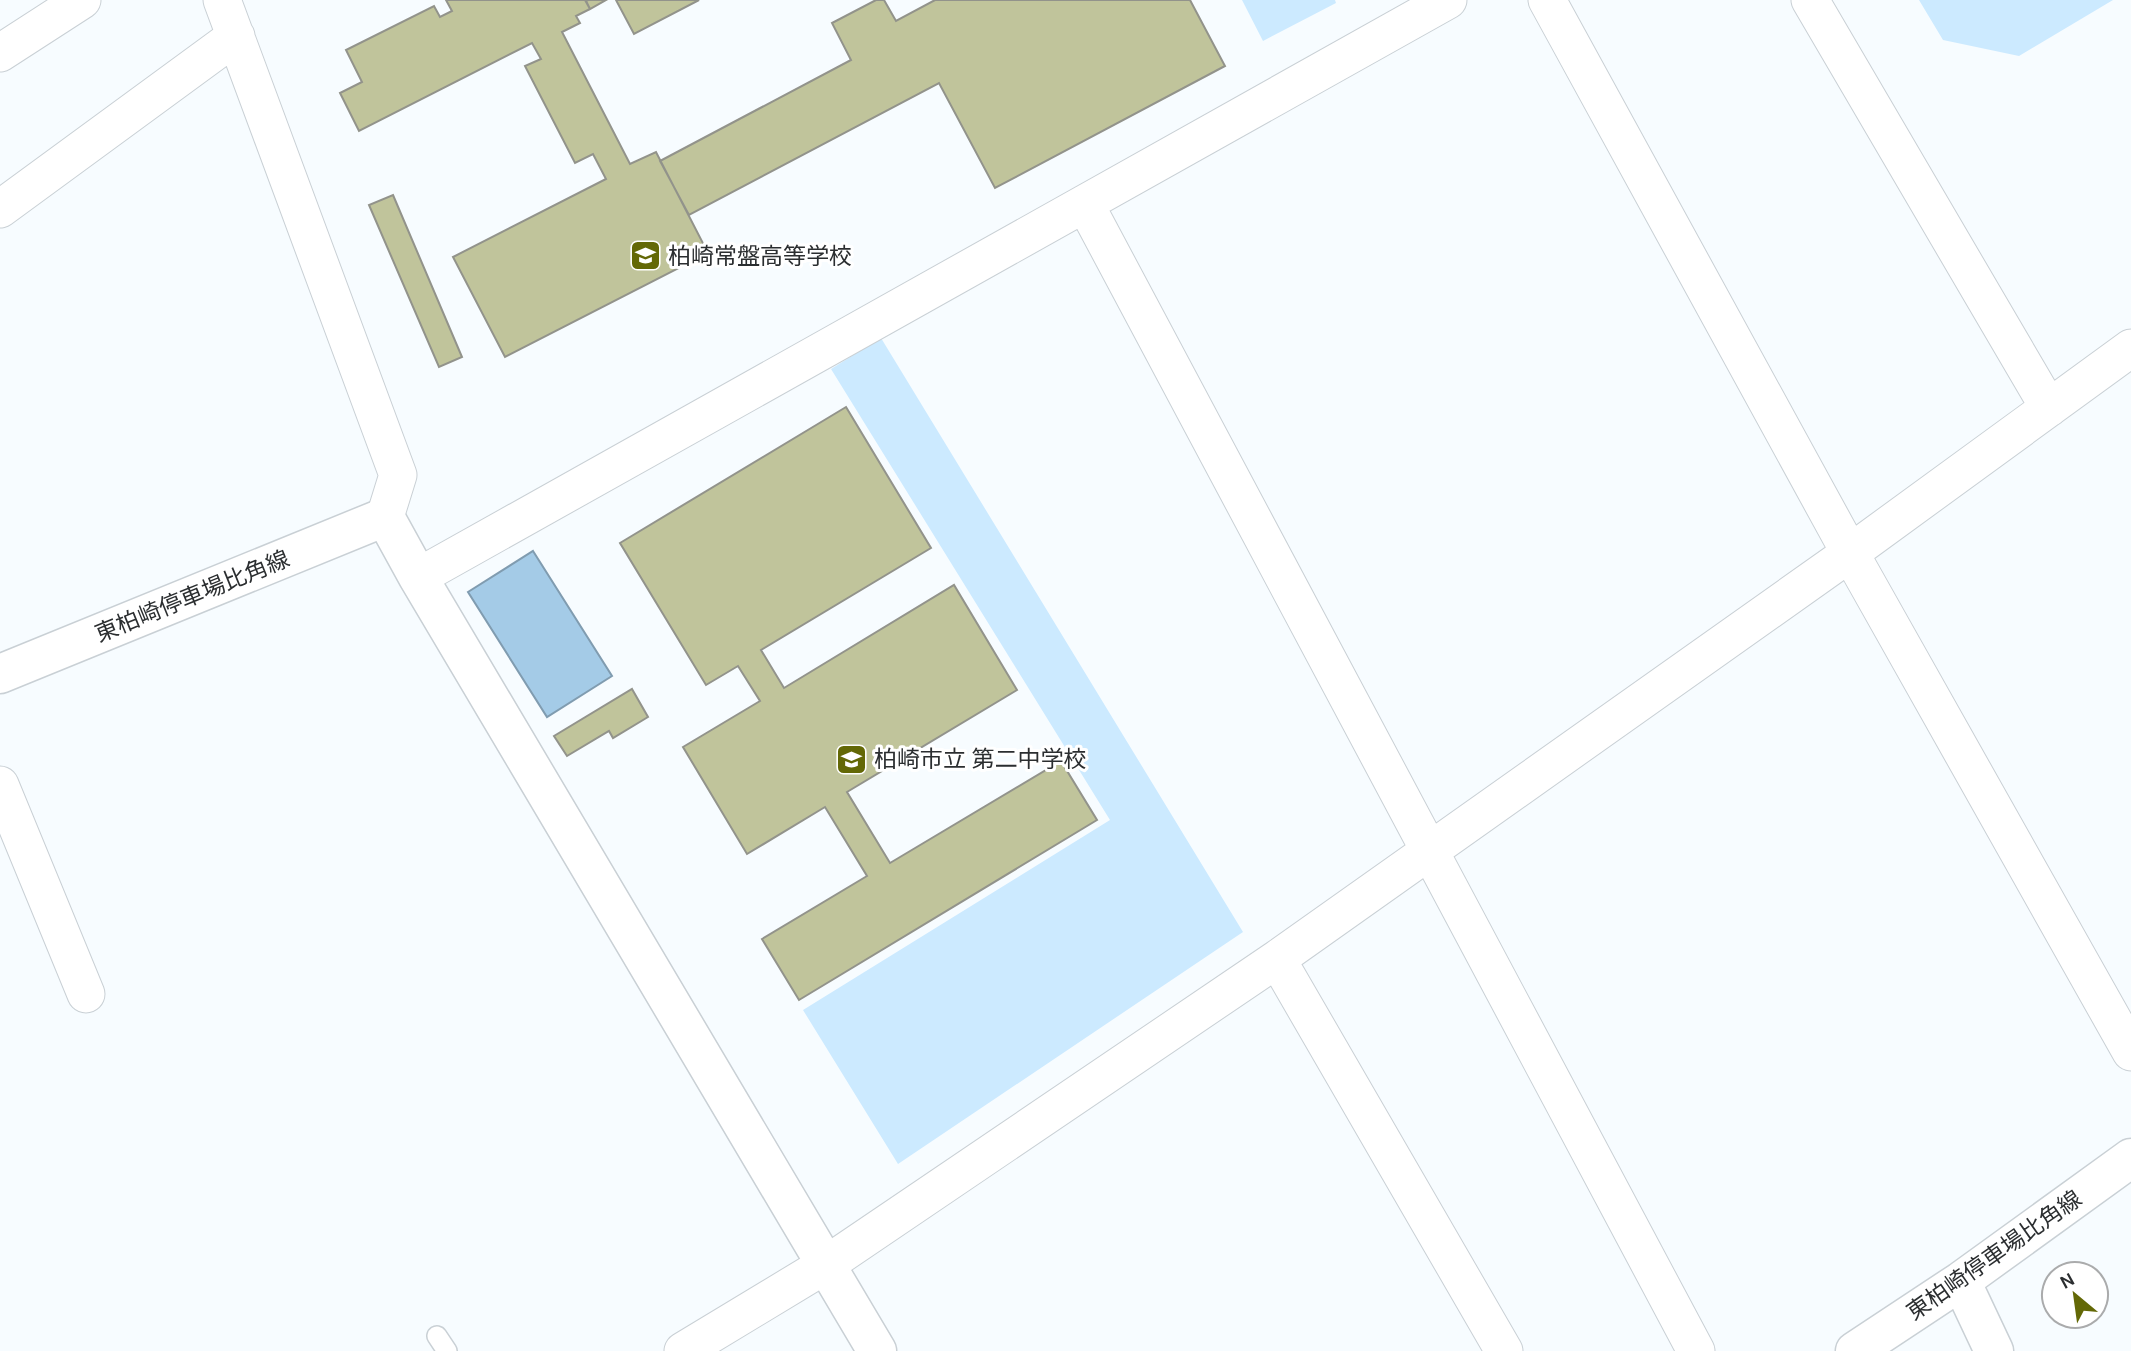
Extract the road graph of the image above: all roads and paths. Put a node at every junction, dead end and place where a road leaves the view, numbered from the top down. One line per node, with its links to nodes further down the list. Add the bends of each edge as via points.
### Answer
1 (82, 0): 7 (street)
2 (222, 0): 6 (street)
3 (1448, 0): 8 (street)
4 (1547, 0): 13 (street)
5 (1810, 0): 11 (street)
6 (236, 36): 9 (street); 12 (street, via 398,475)
7 (0, 53)
8 (1085, 204): 14 (street); 17 (street)
9 (0, 209)
10 (2131, 348): 11 (street)
11 (2049, 408): 13 (street)
12 (385, 517): 14 (main road); 15 (main road, 東柏崎停車場比角線)
13 (1850, 553): 17 (street); 20 (street)
14 (418, 577): 22 (main road)
15 (0, 674)
16 (0, 785): 19 (street)
17 (1430, 850): 18 (street); 27 (street)
18 (1277, 959): 22 (street); 26 (street)
19 (86, 994)
20 (2131, 1052)
21 (2131, 1158): 23 (main road, 東柏崎停車場比角線)
22 (827, 1264): 24 (street); 25 (main road)
23 (1961, 1281): 28 (main road, 東柏崎停車場比角線); 29 (main road)
24 (682, 1351)
25 (877, 1351)
26 (1504, 1351)
27 (1696, 1351)
28 (1855, 1351)
29 (1994, 1351)

